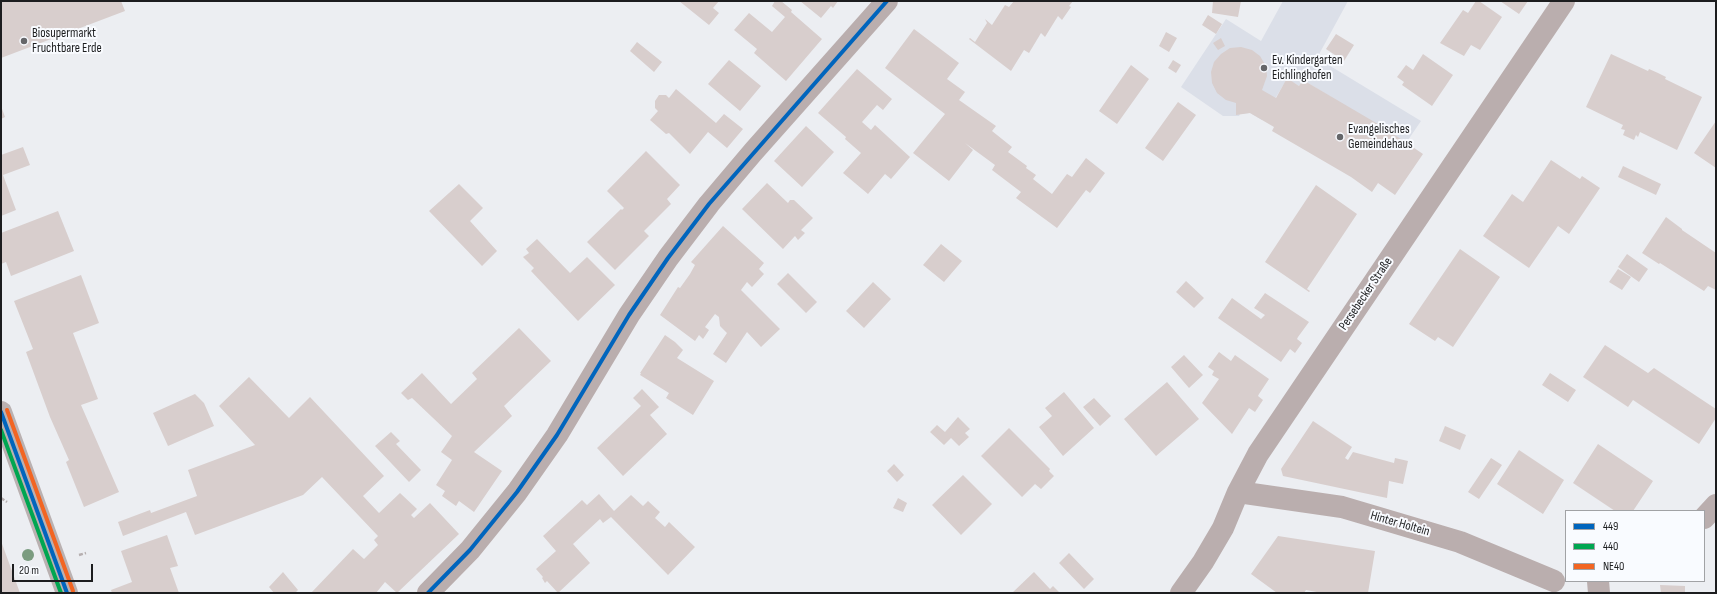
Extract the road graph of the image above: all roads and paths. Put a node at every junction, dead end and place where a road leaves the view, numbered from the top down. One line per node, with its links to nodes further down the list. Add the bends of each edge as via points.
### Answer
1 (887, 1): 10 (street, via 709,204 629,315 557,435 517,492 470,550)
2 (1564, 1): 4 (street, Persebecker Straße, via 1258,454)
3 (1, 412): 9 (main road)
4 (1238, 492): 7 (street, Hinter Holtein, via 1342,507 1460,542); 11 (street, Persebecker Straße, via 1223,528)
5 (1716, 505): 6 (street)
6 (1705, 517)
7 (1557, 581)
8 (1598, 582): 12 (street)
9 (67, 593)
10 (428, 593)
11 (1181, 593)
12 (1600, 593)

